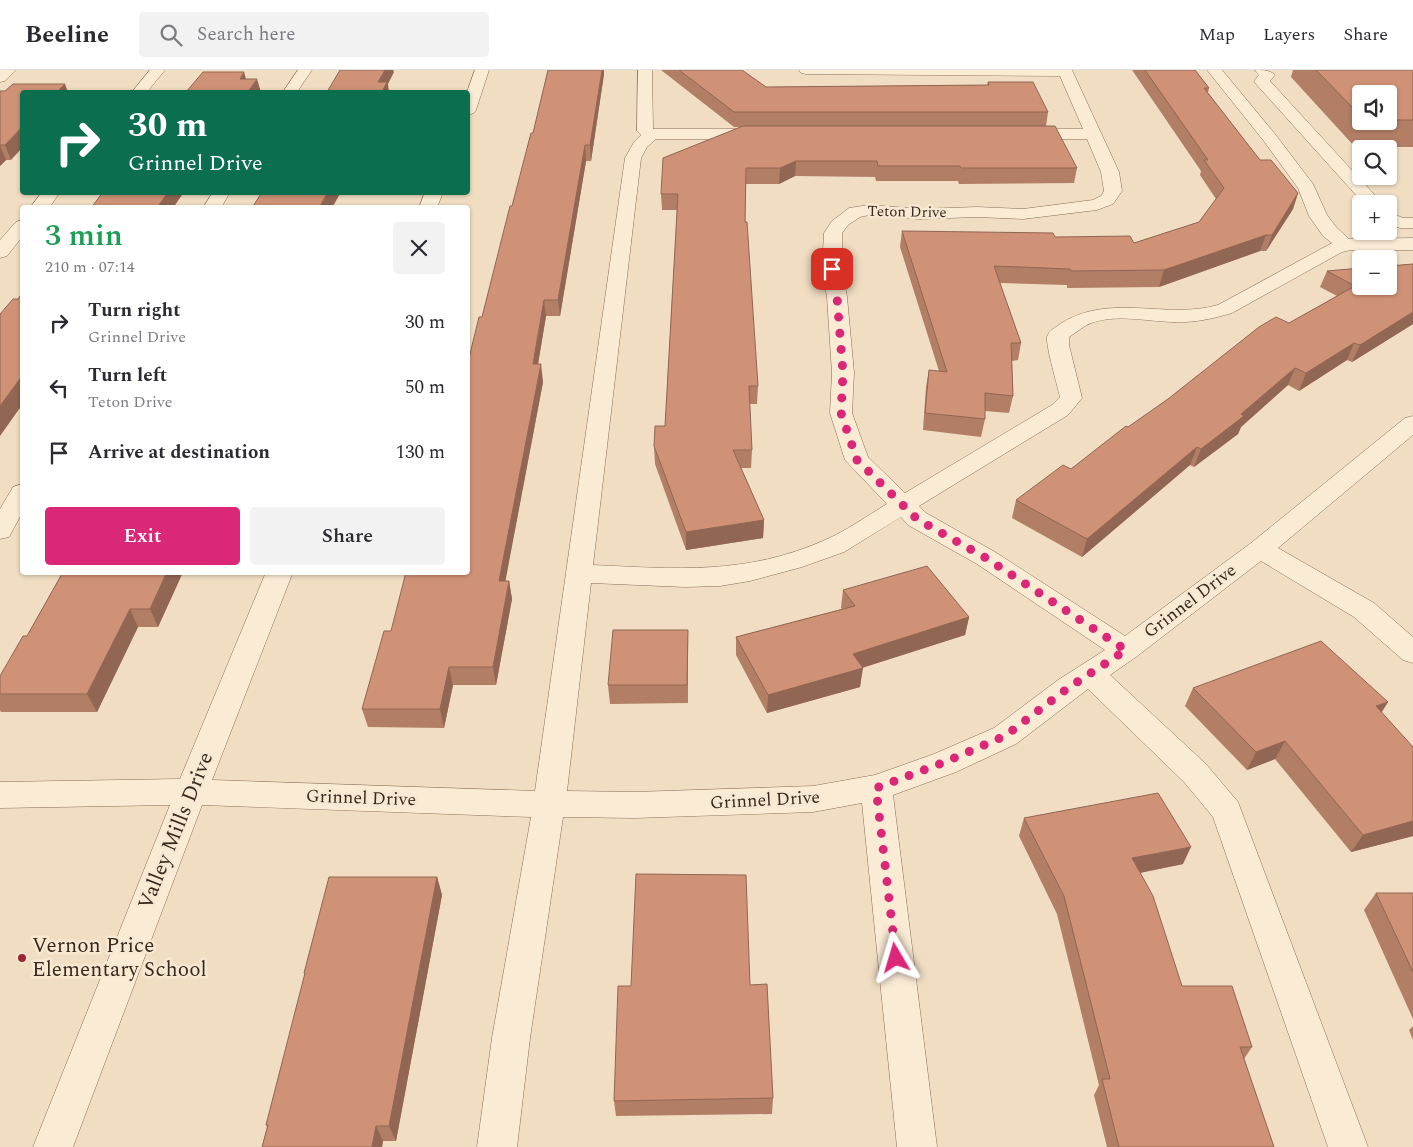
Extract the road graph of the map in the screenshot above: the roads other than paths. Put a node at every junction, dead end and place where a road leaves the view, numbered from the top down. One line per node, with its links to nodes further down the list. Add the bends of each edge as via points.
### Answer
1 (9, 70): 10 (street)
2 (158, 70): 11 (street)
3 (305, 70): 12 (street)
4 (482, 70): 13 (street)
5 (645, 70): 14 (street, via 644,131)
6 (806, 70): 9 (street)
7 (1214, 70): 25 (street, via 1307,188 1318,216)
8 (1262, 70): 19 (street, via 1268,75 1261,81)
9 (1065, 71): 17 (street, Teton Drive)
10 (0, 78)
11 (141, 90)
12 (291, 90)
13 (470, 104)
14 (652, 134): 15 (street); 32 (street, via 632,158)
15 (770, 134)
16 (1005, 134): 17 (street)
17 (1093, 134): 29 (street, Teton Drive, via 1110,172 1113,191 1108,200 1097,205 1023,214 920,214 869,210 855,212 841,221 833,233 832,269 843,373 841,413 857,460)
18 (50, 195): 20 (street)
19 (1366, 195)
20 (41, 205)
21 (1397, 221): 22 (street)
22 (1413, 223)
23 (20, 228): 26 (street)
24 (1413, 244): 25 (street)
25 (1345, 245): 29 (street, via 1313,258 1212,314 1147,313 1104,315 1083,320 1058,335 1070,398 1060,410)
26 (0, 252)
27 (1413, 423): 31 (street, Grinnel Drive)
28 (20, 496): 30 (street)
29 (901, 504): 32 (street, via 835,546 757,571 675,578); 34 (street, Teton Drive, via 917,519 986,558)
30 (0, 531)
31 (1260, 549): 34 (street, Grinnel Drive); 35 (street, via 1364,610)
32 (578, 573): 40 (street)
33 (279, 575): 38 (street, Valley Mills Drive)
34 (1126, 650): 36 (street, Grinnel Drive)
35 (1413, 654)
36 (1090, 674): 37 (street, Grinnel Drive, via 1005,736); 44 (street, via 1195,772 1227,811)
37 (876, 788): 40 (street, Grinnel Drive, via 812,799 765,802); 43 (street)
38 (191, 792): 39 (street, Grinnel Drive); 40 (street, Grinnel Drive); 41 (street, Valley Mills Drive)
39 (0, 795)
40 (549, 804): 42 (street)
41 (53, 1147)
42 (497, 1147)
43 (918, 1147)
44 (1348, 1147)

